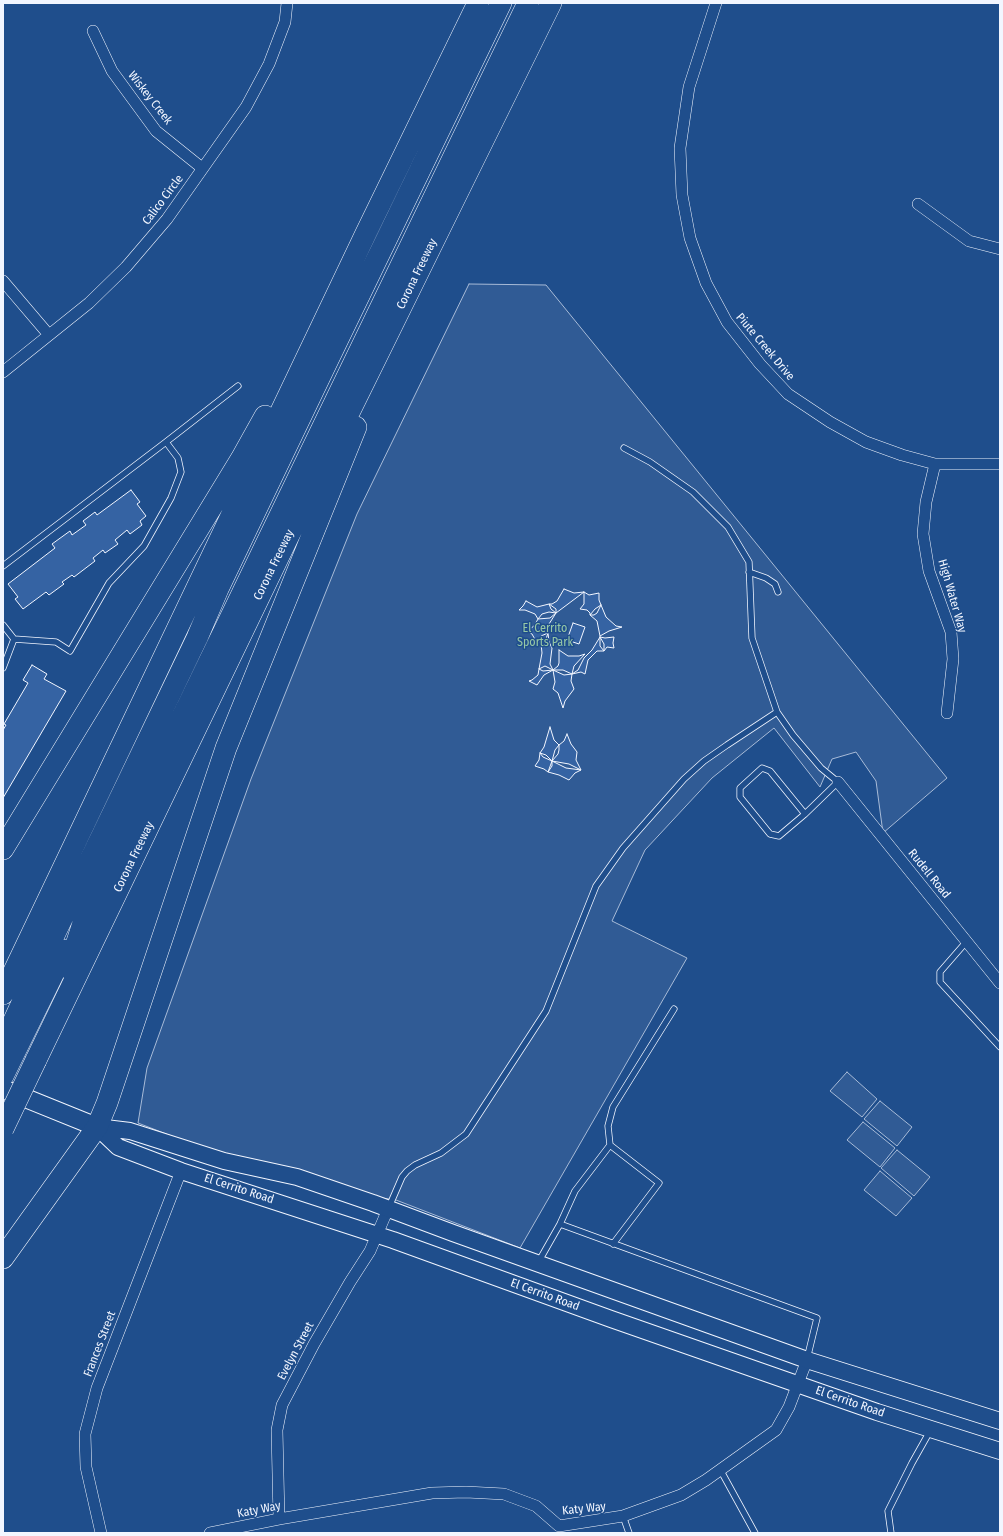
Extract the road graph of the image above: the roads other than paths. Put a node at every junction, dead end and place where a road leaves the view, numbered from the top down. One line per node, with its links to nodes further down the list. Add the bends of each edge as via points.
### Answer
1 (287, 3): 8 (street, Calico Circle, via 285,22 269,64 246,108)
2 (478, 3): 10 (highway)
3 (501, 3): 23 (highway)
4 (528, 3): 39 (highway, via 84,920 76,945)
5 (551, 3): 12 (highway, Corona Freeway)
6 (716, 3): 19 (street, Piute Creek Drive, via 689,87 680,148 682,195 690,238 706,283 727,322 788,394 866,442)
7 (93, 31): 8 (street, Wiskey Creek, via 112,71 156,131)
8 (202, 168): 14 (street, Calico Circle, via 167,219 126,267 89,303)
9 (918, 204): 11 (street, via 969,241)
10 (366, 233): 32 (highway); 33 (highway, via 241,460)
11 (1000, 249)
12 (421, 266): 39 (highway, Corona Freeway, via 307,498); 43 (highway, via 226,748 110,1096)
13 (3, 281): 14 (street)
14 (49, 336): 15 (street, Calico Circle)
15 (3, 372)
16 (238, 386): 17 (lane)
17 (166, 442): 21 (lane); 26 (lane, via 178,458 180,472 170,498 144,546 109,583 70,651 56,642)
18 (624, 448): 22 (lane, via 650,462 693,492 728,527 749,562)
19 (935, 464): 20 (street, Piute Creek Drive); 29 (street, High Water Way, via 926,502 923,534 929,572 951,632 953,659)
20 (1000, 464)
21 (3, 566)
22 (749, 572): 24 (lane, via 775,584); 28 (lane, via 752,638)
23 (218, 589): 32 (highway, via 196,624 154,710); 39 (highway, via 197,638 32,979)
24 (778, 592)
25 (3, 625): 26 (lane)
26 (14, 639): 27 (lane)
27 (3, 668)
28 (777, 712): 30 (lane, via 823,771); 47 (lane, via 726,745 684,779 623,848 596,886 546,1011 470,1129 441,1153 407,1171)
29 (947, 713)
30 (838, 782): 31 (lane); 34 (street, Rudell Road)
31 (805, 814): 31 (lane, via 766,769 762,768 740,788 740,797 770,834 779,836)
32 (78, 836): 36 (highway)
33 (3, 849)
34 (967, 941): 35 (street, Rudell Road); 38 (lane, via 940,972 940,982)
35 (1000, 983)
36 (3, 994)
37 (674, 1009): 45 (lane, via 613,1107 608,1126)
38 (1000, 1047)
39 (19, 1053): 40 (highway); 42 (highway); 44 (highway, Corona Freeway, bridge)
40 (3, 1076)
41 (3, 1089): 43 (main road, El Cerrito Road)
42 (3, 1099)
43 (97, 1127): 46 (main road, El Cerrito Road, via 118,1147); 47 (main road, El Cerrito Road, via 130,1131 224,1161 297,1177); 51 (highway)
44 (3, 1129)
45 (610, 1145): 48 (lane, via 575,1191); 50 (lane, via 659,1183)
46 (181, 1171): 49 (main road, El Cerrito Road); 62 (street, Frances Street, via 96,1388 85,1434 86,1467)
47 (388, 1209): 49 (street, Evelyn Street); 52 (main road, El Cerrito Road)
48 (560, 1224): 50 (lane); 52 (lane)
49 (377, 1235): 54 (main road, El Cerrito Road); 60 (street, Evelyn Street, via 282,1405 277,1430)
50 (613, 1244): 53 (lane, via 817,1318)
51 (3, 1258)
52 (537, 1263): 53 (main road, El Cerrito Road)
53 (807, 1360): 54 (street, Katy Way); 55 (main road, El Cerrito Road)
54 (797, 1384): 56 (main road, El Cerrito Road); 58 (street, Katy Way, via 789,1407 776,1430)
55 (1000, 1421)
56 (931, 1429): 57 (main road, El Cerrito Road); 66 (lane, via 888,1511)
57 (1000, 1451)
58 (721, 1471): 59 (street, Katy Way, via 681,1495); 65 (lane)
59 (623, 1516): 61 (street, Katy Way); 64 (lane)
60 (279, 1519): 61 (street, Katy Way, via 425,1493 466,1492 504,1494 536,1506); 63 (street, Katy Way)
61 (558, 1529)
62 (101, 1533)
63 (210, 1533)
64 (629, 1533)
65 (755, 1533)
66 (891, 1533)

